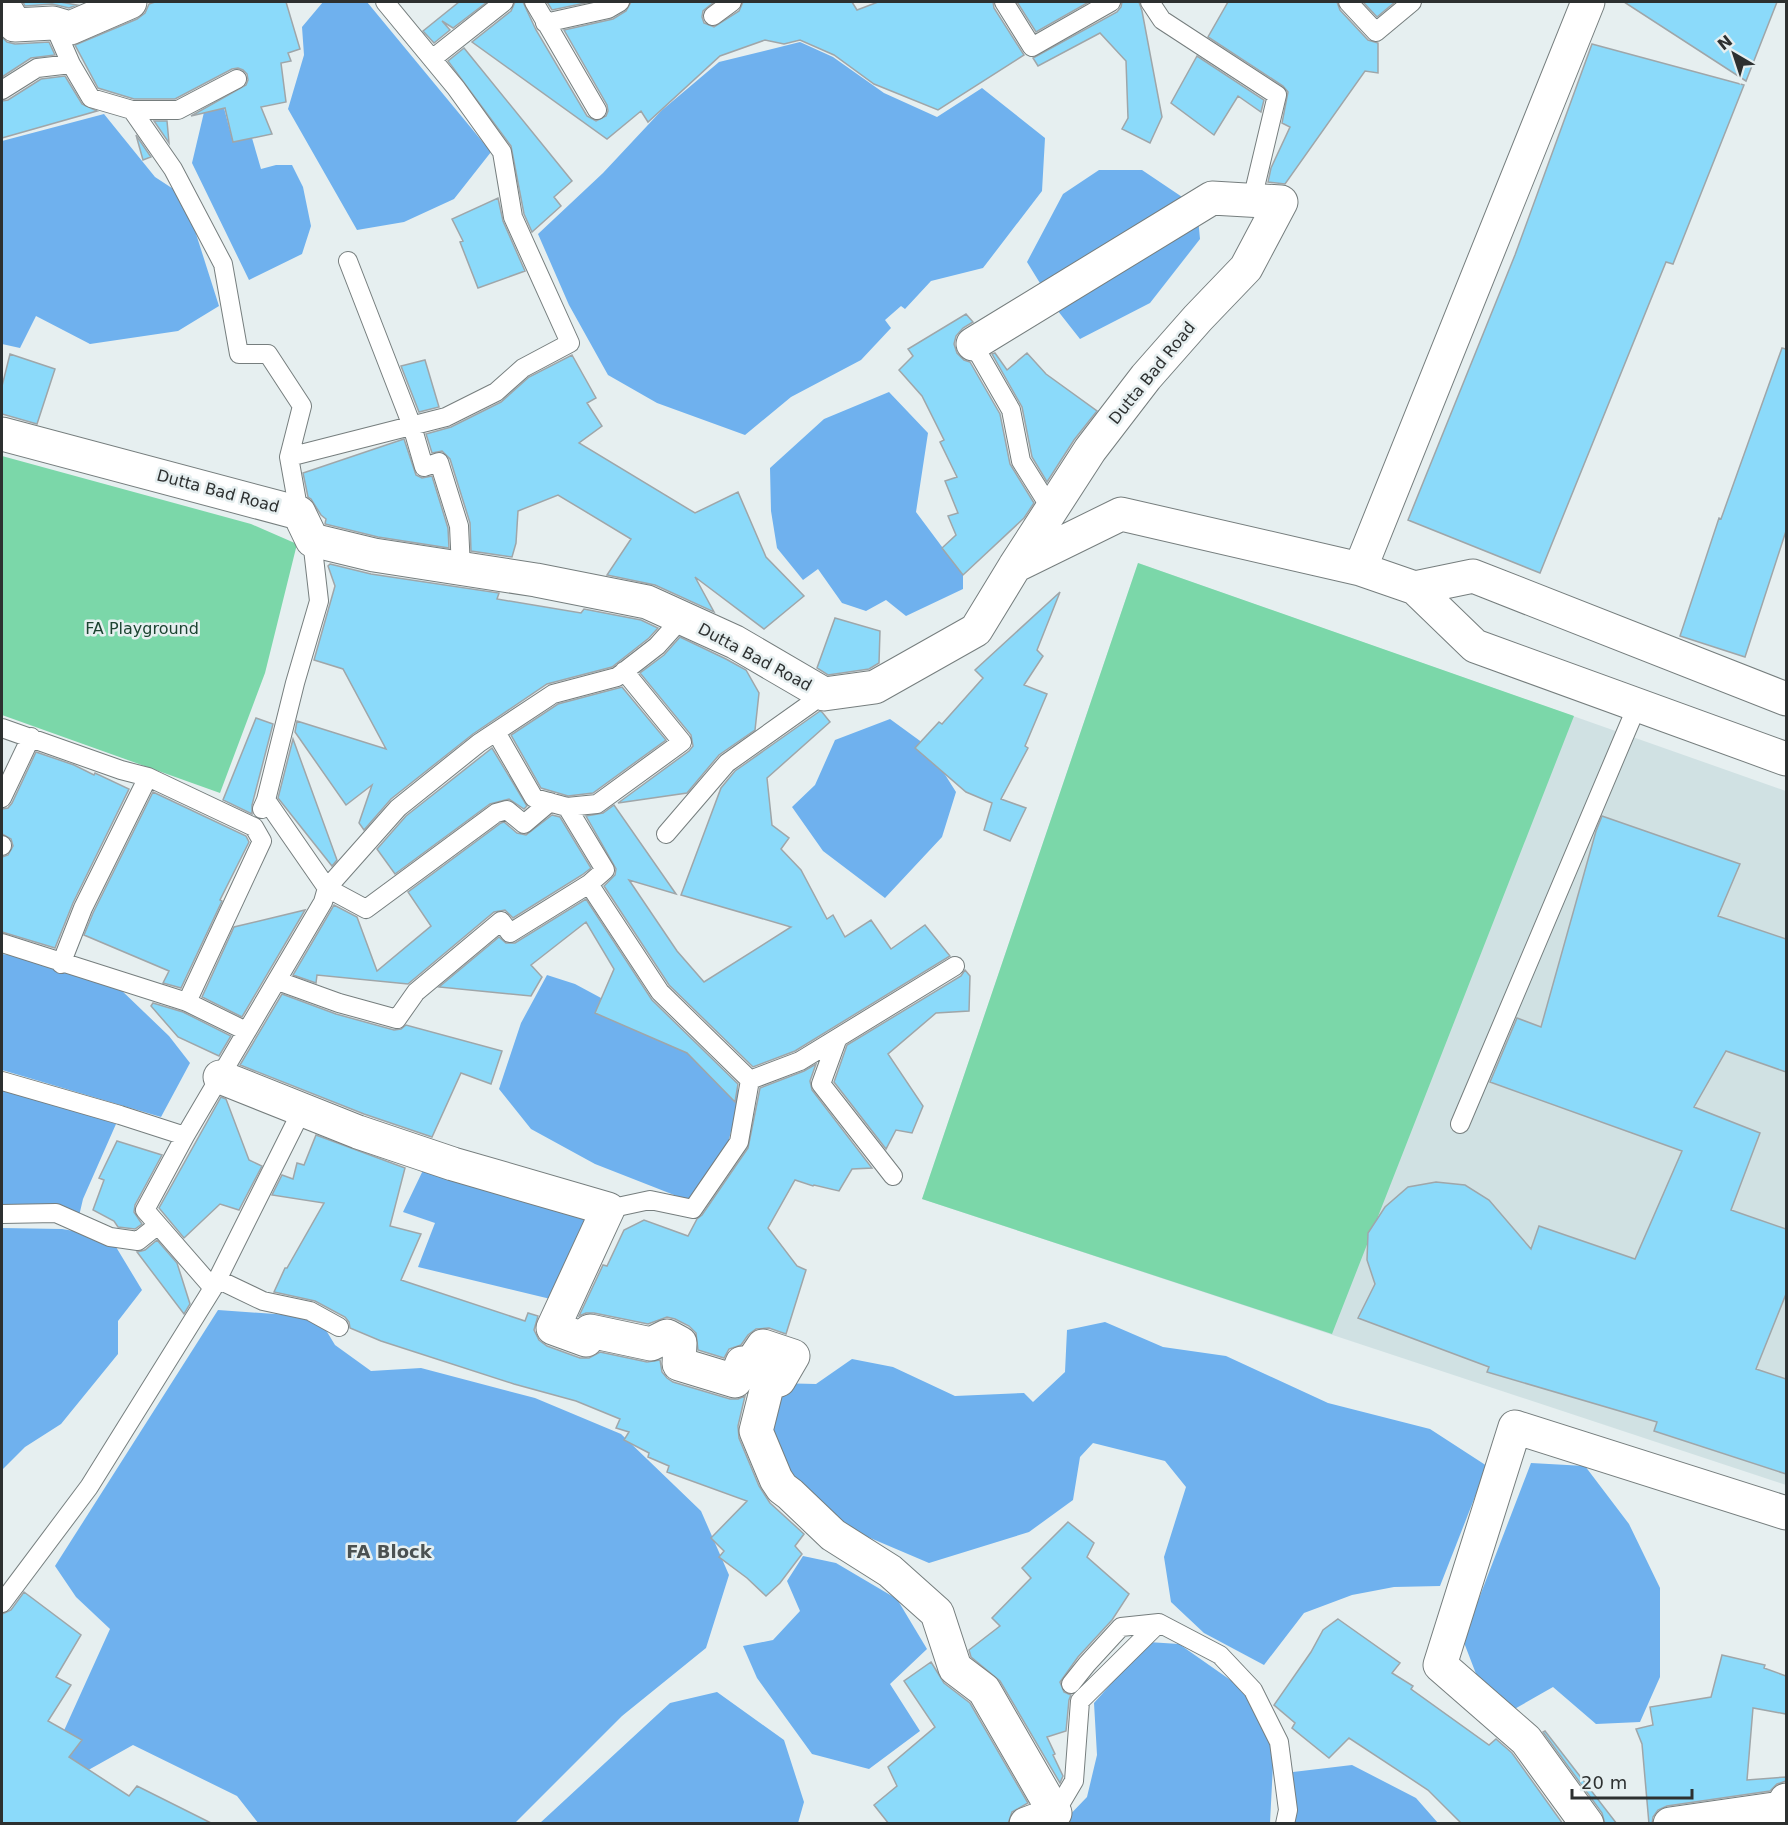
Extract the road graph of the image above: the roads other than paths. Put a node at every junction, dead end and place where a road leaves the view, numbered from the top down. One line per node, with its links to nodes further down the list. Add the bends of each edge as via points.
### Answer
1 (130, 2): 14 (street)
2 (385, 2): 18 (lane)
3 (504, 2): 18 (lane)
4 (534, 2): 17 (lane)
5 (620, 2): 17 (lane, via 608,9)
6 (732, 2): 15 (lane)
7 (1004, 2): 8 (lane, via 1032,47)
8 (1111, 2)
9 (1150, 2): 24 (lane, via 1162,20 1277,95)
10 (1348, 2): 11 (lane, via 1376,32)
11 (1412, 2)
12 (1588, 2): 34 (street)
13 (2, 3): 16 (street, via 15,25)
14 (90, 10): 16 (street, via 70,28)
15 (713, 16)
16 (54, 23): 19 (lane)
17 (545, 23): 23 (lane)
18 (432, 59): 27 (lane, via 502,152 513,217 570,343 522,368 496,393 446,417)
19 (71, 64): 21 (lane, via 37,68); 22 (lane, via 91,98)
20 (237, 79): 22 (lane, via 178,110)
21 (2, 90)
22 (132, 110): 29 (lane, via 173,169 223,264 239,354 268,354 302,406)
23 (597, 110)
24 (1252, 200): 26 (street, Dutta Bad Road, via 1212,198); 30 (street, Dutta Bad Road, via 1281,202 1246,268 1146,377)
25 (348, 261): 27 (lane)
26 (973, 344): 30 (lane, via 1011,410 1021,461)
27 (412, 426): 29 (lane); 33 (lane, via 424,467 439,462 459,526)
28 (2, 434): 31 (street, Dutta Bad Road)
29 (289, 457): 31 (lane)
30 (1051, 509): 32 (street, Dutta Bad Road)
31 (305, 526): 33 (street, Dutta Bad Road, via 374,555); 47 (lane, via 319,601)
32 (1015, 566): 34 (street, via 1121,514); 39 (street, Dutta Bad Road, via 976,630 875,687)
33 (461, 568): 36 (street, Dutta Bad Road, via 647,602)
34 (1360, 570): 35 (street)
35 (1415, 588): 38 (street, via 1473,576); 40 (street, via 1475,646)
36 (682, 618): 37 (lane, via 657,646); 39 (street, Dutta Bad Road, via 735,642)
37 (624, 671): 42 (lane, via 617,677 553,694); 48 (lane, via 682,742 597,804)
38 (1784, 689)
39 (824, 694): 50 (lane, via 727,763)
40 (1637, 706): 44 (street); 64 (lane)
41 (2, 728): 43 (lane)
42 (496, 732): 48 (lane, via 534,798); 52 (lane, via 398,808)
43 (31, 737): 45 (lane); 46 (lane)
44 (1786, 759)
45 (148, 777): 49 (lane); 54 (lane, via 83,908)
46 (2, 798)
47 (266, 800): 49 (lane); 52 (lane)
48 (559, 805): 51 (lane, via 605,870); 52 (lane, via 524,824 507,810 496,813 366,909)
49 (254, 826): 57 (lane, via 262,841)
50 (666, 834)
51 (590, 884): 56 (lane, via 510,933 501,921 416,993 397,1019); 61 (lane, via 660,992)
52 (327, 888): 56 (lane)
53 (2, 943): 54 (lane)
54 (62, 964): 57 (lane)
55 (955, 966): 59 (lane)
56 (278, 981): 58 (lane)
57 (187, 1002): 58 (lane)
58 (246, 1031): 60 (lane)
59 (837, 1040): 61 (lane, via 800,1061); 66 (lane, via 821,1084)
60 (220, 1077): 63 (street); 65 (lane)
61 (750, 1080): 67 (lane, via 739,1142 693,1209 650,1200)
62 (2, 1081): 65 (lane)
63 (302, 1110): 67 (street, via 453,1164); 70 (lane)
64 (1460, 1124)
65 (185, 1136): 69 (lane, via 145,1210)
66 (893, 1176)
67 (608, 1209): 77 (street, via 554,1328 586,1340 590,1331 651,1344 667,1336 680,1343 679,1364 735,1381 742,1363 750,1365 763,1346 793,1356 779,1380 768,1383 756,1431 776,1479 833,1535 890,1571 937,1613 955,1668 984,1690)
68 (2, 1214): 69 (lane, via 56,1213 110,1237 138,1241)
69 (158, 1225): 70 (lane)
70 (215, 1284): 71 (lane, via 263,1301 310,1311); 73 (lane, via 89,1487)
71 (339, 1327)
72 (1786, 1513): 79 (street, via 1515,1427 1440,1665 1526,1740)
73 (2, 1603)
74 (1159, 1623): 75 (lane, via 1121,1627); 77 (lane, via 1080,1701 1074,1781); 78 (lane, via 1220,1655 1253,1690 1279,1742 1288,1810)
75 (1071, 1684)
76 (1786, 1800): 80 (street, via 1781,1808)
77 (1040, 1818)
78 (1285, 1824)
79 (1587, 1824)
80 (1670, 1824)

